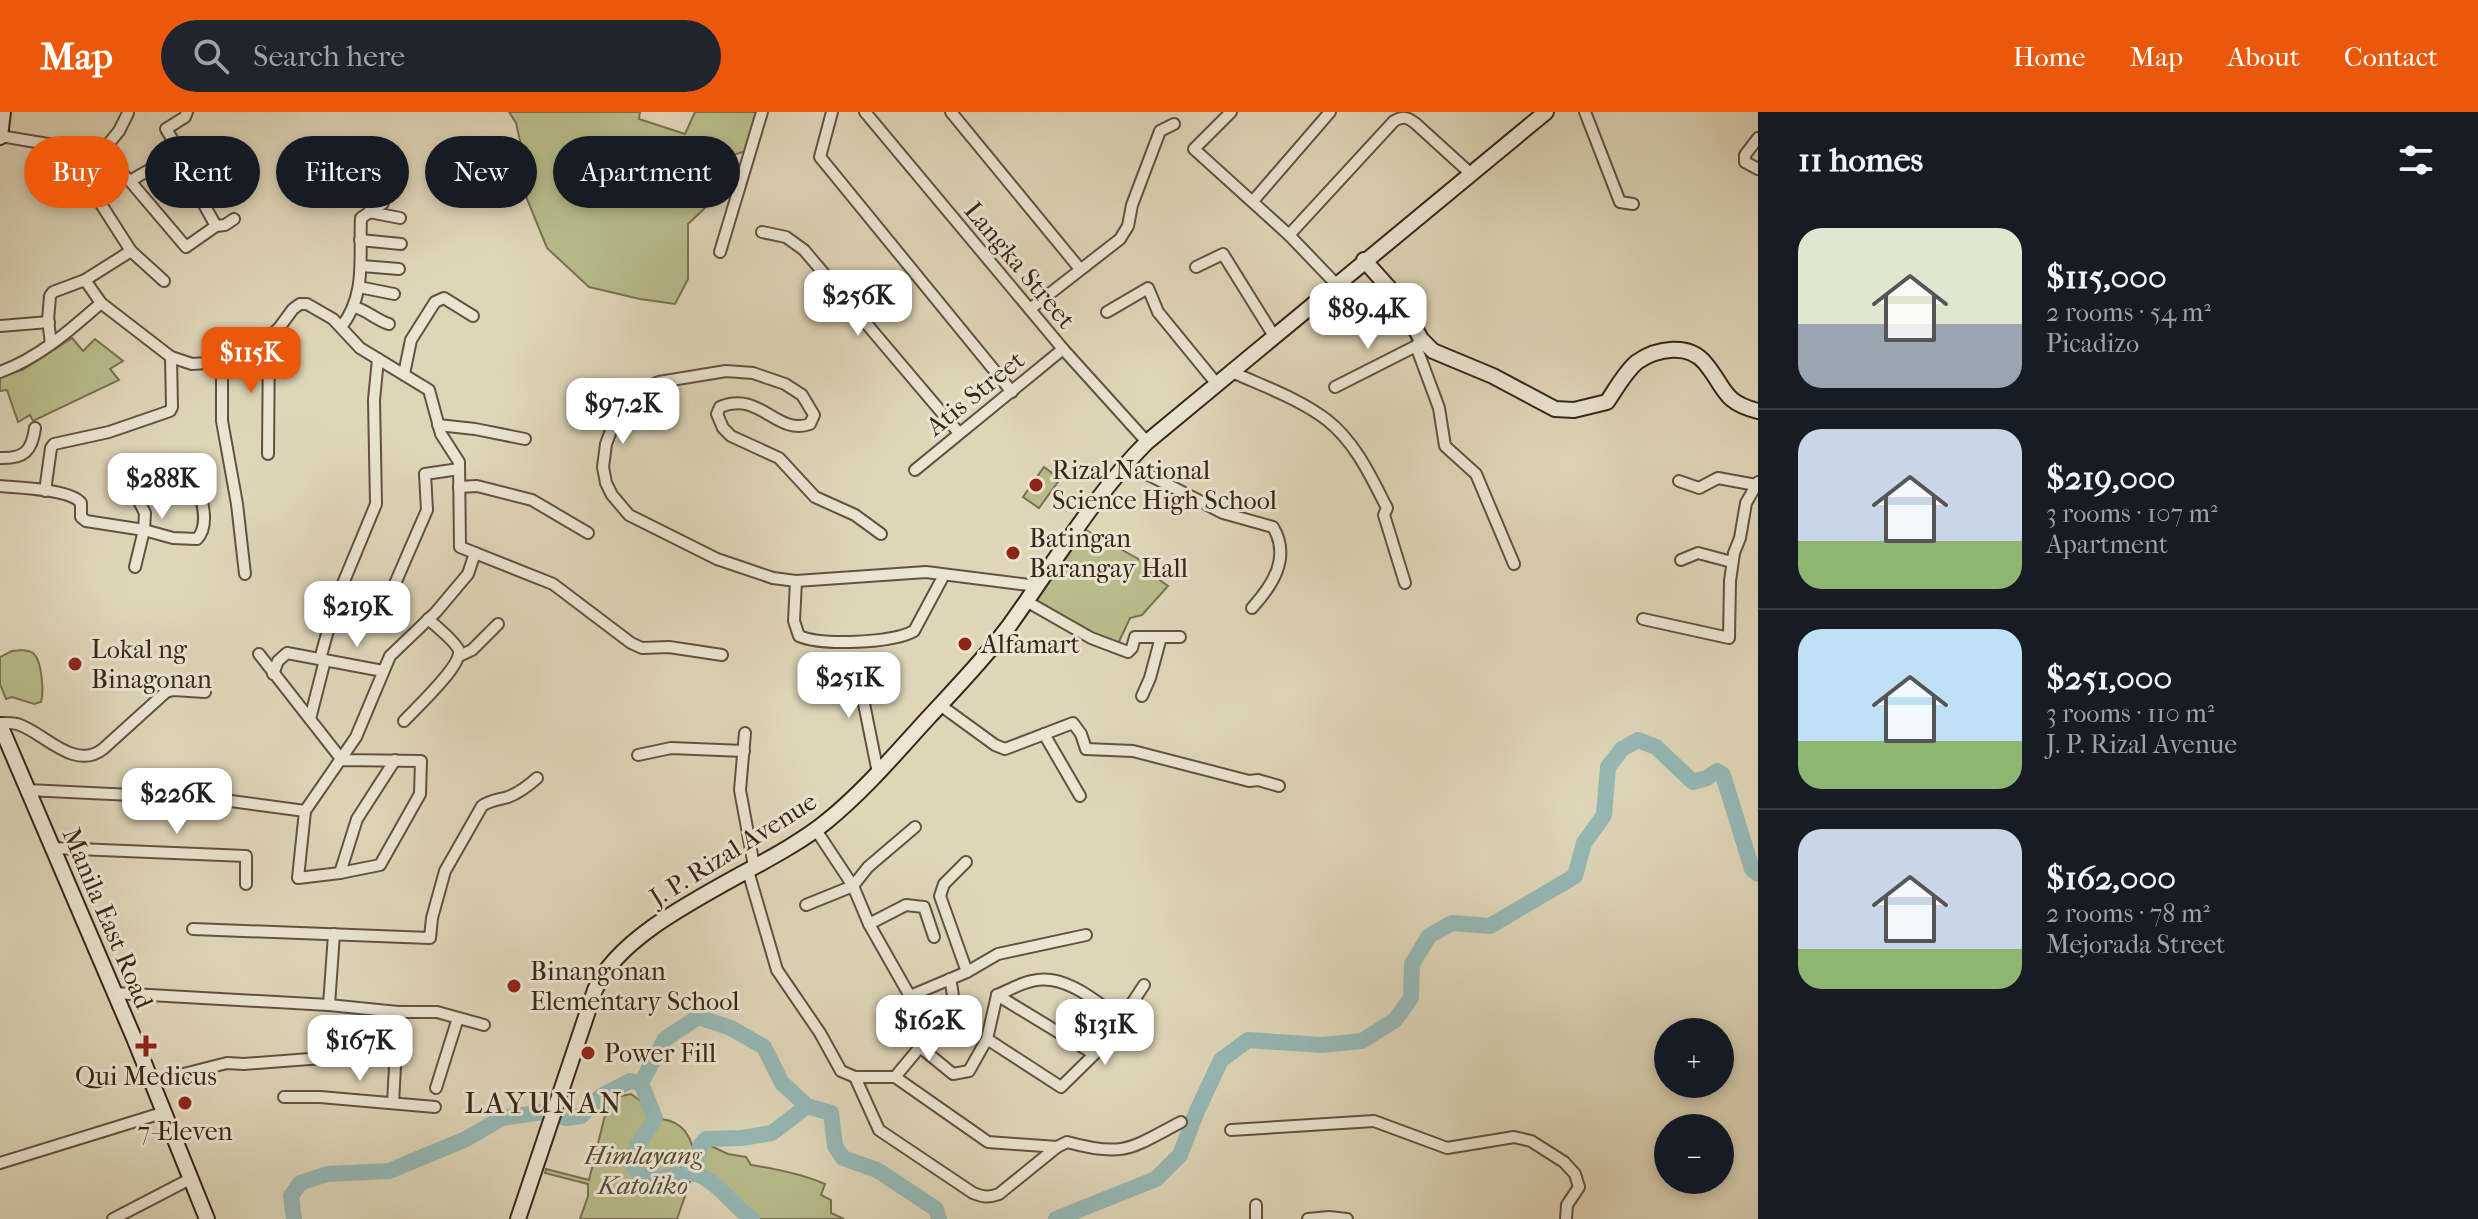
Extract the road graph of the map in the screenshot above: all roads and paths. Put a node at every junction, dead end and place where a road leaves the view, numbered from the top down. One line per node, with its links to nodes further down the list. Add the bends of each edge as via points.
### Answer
1 (3, 112): 13 (main road)
2 (762, 112): 36 (street)
3 (832, 112): 69 (street, via 820,157)
4 (865, 112): 49 (street, Langka Street)
5 (951, 112): 41 (street)
6 (1231, 112): 22 (street, via 1194,149)
7 (1330, 112): 22 (street)
8 (1546, 112): 19 (main road, J. P. Rizal Avenue)
9 (1585, 112): 23 (street, via 1620,202)
10 (128, 113): 14 (street)
11 (183, 114): 15 (street, via 166,129)
12 (1174, 124): 41 (street, via 1160,131 1124,233)
13 (0, 136): 17 (street)
14 (115, 136)
15 (171, 136)
16 (1758, 138): 18 (street, via 1745,162)
17 (24, 140)
18 (1758, 169)
19 (1470, 173): 32 (street, via 1415,123 1401,117); 37 (main road, J. P. Rizal Avenue)
20 (145, 174): 21 (street)
21 (130, 181): 30 (street, via 186,247)
22 (1253, 201): 32 (street)
23 (1633, 204)
24 (103, 208): 35 (street)
25 (206, 208): 30 (street)
26 (375, 208): 27 (street)
27 (369, 212): 28 (street); 33 (street, via 361,218)
28 (400, 218)
29 (234, 219): 30 (street)
30 (216, 226)
31 (762, 232): 73 (street, via 786,237 804,250)
32 (1289, 235): 44 (street)
33 (360, 240): 34 (street); 38 (street)
34 (401, 244)
35 (131, 251): 42 (street); 43 (street)
36 (720, 252)
37 (1364, 260): 44 (main road, J. P. Rizal Avenue); 58 (main road, via 1398,298)
38 (362, 266): 40 (street); 45 (street)
39 (1196, 267): 56 (street, via 1223,254)
40 (399, 269)
41 (1080, 269): 49 (street)
42 (85, 280): 47 (street); 52 (street, via 53,292)
43 (164, 281)
44 (1336, 284): 56 (main road, J. P. Rizal Avenue)
45 (359, 287): 46 (street); 48 (street)
46 (394, 294)
47 (101, 303): 59 (street); 61 (street)
48 (354, 307): 53 (street); 55 (street)
49 (1030, 309): 60 (street, Langka Street)
50 (1107, 312): 67 (street, via 1148,288 1158,312)
51 (473, 316): 66 (street, via 439,298 411,340)
52 (49, 322): 54 (street); 59 (street)
53 (389, 324)
54 (0, 326)
55 (341, 327): 57 (street, via 322,311 300,304); 62 (street)
56 (1274, 336): 65 (main road, J. P. Rizal Avenue)
57 (269, 337): 63 (street); 76 (street)
58 (1418, 342): 68 (street); 70 (main road, via 1555,409 1574,410 1607,402 1637,362 1670,349 1693,352 1731,401); 94 (street, via 1445,446 1476,474)
59 (51, 344): 64 (street)
60 (1063, 349): 69 (street, Atis Street); 75 (street, Langka Street)
61 (171, 357): 63 (street, via 192,364); 87 (street, via 170,411 54,444)
62 (378, 359): 66 (street); 101 (street, via 376,504)
63 (222, 362): 96 (street, via 222,421)
64 (0, 372)
65 (1232, 372): 67 (main road, J. P. Rizal Avenue); 99 (street, via 1298,403 1345,438 1387,508 1384,515)
66 (404, 374): 71 (street, via 429,390)
67 (1216, 383): 75 (main road, J. P. Rizal Avenue)
68 (1335, 387)
69 (1012, 392): 73 (street, Atis Street)
70 (1758, 411)
71 (438, 425): 74 (street); 79 (street)
72 (35, 428): 77 (street, via 28,449)
73 (959, 433): 80 (street, Atis Street)
74 (525, 439)
75 (1147, 442): 78 (main road, J. P. Rizal Avenue)
76 (268, 454)
77 (0, 458)
78 (1121, 468): 100 (main road, J. P. Rizal Avenue); 103 (street, via 1151,476 1223,513 1273,527 1281,547 1277,576)
79 (459, 469): 86 (street); 101 (street, via 425,474 427,510 384,609)
80 (915, 470)
81 (195, 481): 88 (street, via 204,509 200,537 173,538)
82 (1679, 481): 84 (street, via 1699,488 1718,478)
83 (129, 482): 88 (street, via 145,513)
84 (1757, 484): 93 (street, via 1746,503)
85 (0, 486): 87 (street)
86 (459, 487): 89 (street, via 477,486 532,500); 91 (street, via 460,547)
87 (45, 491): 88 (street, via 80,500 86,521)
88 (144, 530): 95 (street)
89 (588, 533)
90 (881, 534): 98 (street, via 815,497 779,458 723,428 717,414 732,402 756,406 790,426 810,424 810,406 785,384 726,371 659,382 636,392 620,407 606,444 603,467 612,495 629,515 717,559)
91 (475, 553): 104 (street, via 468,574); 110 (street, via 553,584 642,648)
92 (1681, 560): 93 (street, via 1698,553)
93 (1732, 562): 105 (street, via 1729,638)
94 (1514, 564)
95 (135, 567)
96 (245, 574)
97 (944, 575): 98 (street); 98 (street, via 914,631 854,641 799,636 794,621); 100 (street)
98 (796, 581)
99 (1405, 583)
100 (1037, 586): 102 (main road, J. P. Rizal Avenue)
101 (337, 598): 112 (street)
102 (1026, 601): 107 (street, via 1091,638 1128,652 1135,637); 118 (main road, J. P. Rizal Avenue)
103 (1252, 608)
104 (428, 619): 111 (street, via 455,644); 114 (street, via 390,656)
105 (1643, 619)
106 (498, 624): 111 (street)
107 (1161, 637): 108 (street); 117 (street)
108 (1180, 637)
109 (259, 654): 115 (street)
110 (722, 655)
111 (459, 656): 120 (street)
112 (322, 659): 114 (street); 115 (street, via 287,653); 119 (street)
113 (855, 659): 128 (street)
114 (383, 671): 126 (street)
115 (273, 674): 119 (street)
116 (205, 692): 121 (street, via 166,692 91,756 68,752 18,723)
117 (1142, 696)
118 (940, 705): 123 (street, via 1005,749); 128 (main road, J. P. Rizal Avenue)
119 (310, 719): 126 (street)
120 (404, 721)
121 (0, 724): 131 (main road, Manila East Road)
122 (745, 733): 124 (street)
123 (1044, 734): 130 (street, via 1073,723 1086,749 1133,751); 132 (street)
124 (744, 751): 125 (street, via 678,748); 138 (street, via 740,790)
125 (638, 755)
126 (342, 760): 127 (street); 133 (street)
127 (395, 760): 139 (street, via 357,819); 139 (street, via 421,761 420,794 380,865)
128 (878, 773): 135 (main road, J. P. Rizal Avenue)
129 (537, 778): 145 (street, via 482,806 445,871 430,938)
130 (1279, 786)
131 (27, 790): 133 (street, via 216,799); 136 (main road, Manila East Road)
132 (1080, 796)
133 (305, 811): 139 (street, via 298,878)
134 (915, 827): 141 (street)
135 (816, 830): 138 (main road, J. P. Rizal Avenue); 141 (street)
136 (53, 848): 140 (street, via 246,856); 151 (main road, Manila East Road)
137 (966, 862): 148 (street, via 944,884 940,896)
138 (751, 868): 164 (street, via 777,970 841,1071); 180 (main road, J. P. Rizal Avenue, via 644,933 609,966 595,990)
139 (340, 873)
140 (246, 884)
141 (853, 886): 142 (street); 143 (street)
142 (806, 905)
143 (869, 924): 147 (street, via 906,905 924,907); 153 (street)
144 (193, 929): 145 (street)
145 (334, 934): 154 (street)
146 (1086, 935): 148 (street, via 998,954)
147 (934, 937)
148 (967, 972): 149 (street)
149 (950, 979): 153 (street); 159 (street, via 951,1016 942,1026)
150 (1144, 985): 157 (street)
151 (114, 993): 154 (street); 166 (main road, Manila East Road)
152 (997, 995): 157 (street, via 1033,980 1054,981 1069,985); 160 (street); 162 (street)
153 (910, 996): 159 (street)
154 (329, 1005): 155 (street)
155 (398, 1012): 156 (street); 169 (street)
156 (458, 1018): 158 (street); 167 (street)
157 (1121, 1020): 162 (street, via 1126,1023)
158 (484, 1025)
159 (928, 1028): 161 (street)
160 (987, 1039): 161 (street, via 969,1071 953,1074); 162 (street, via 1061,1087)
161 (920, 1047): 165 (street)
162 (1094, 1054)
163 (349, 1056): 166 (street, via 227,1063)
164 (855, 1077): 165 (street); 174 (street, via 879,1130 983,1197 1011,1186)
165 (895, 1077): 174 (street, via 988,1142)
166 (152, 1082): 171 (main road, Manila East Road)
167 (436, 1088)
168 (284, 1097): 169 (street)
169 (393, 1103): 170 (street)
170 (435, 1107)
171 (162, 1113): 175 (street); 176 (main road, Manila East Road)
172 (1181, 1122): 174 (street, via 1130,1149 1108,1151 1067,1142)
173 (1231, 1130): 184 (street, via 1374,1121 1447,1148 1514,1137 1531,1141 1575,1174 1579,1187 1567,1205)
174 (1057, 1147)
175 (0, 1163)
176 (190, 1179): 178 (street); 179 (main road, Manila East Road)
177 (1256, 1205): 181 (street)
178 (113, 1219)
179 (207, 1219)
180 (518, 1219)
181 (1256, 1219)
182 (1308, 1219): 183 (street)
183 (1347, 1219)
184 (1566, 1219)

